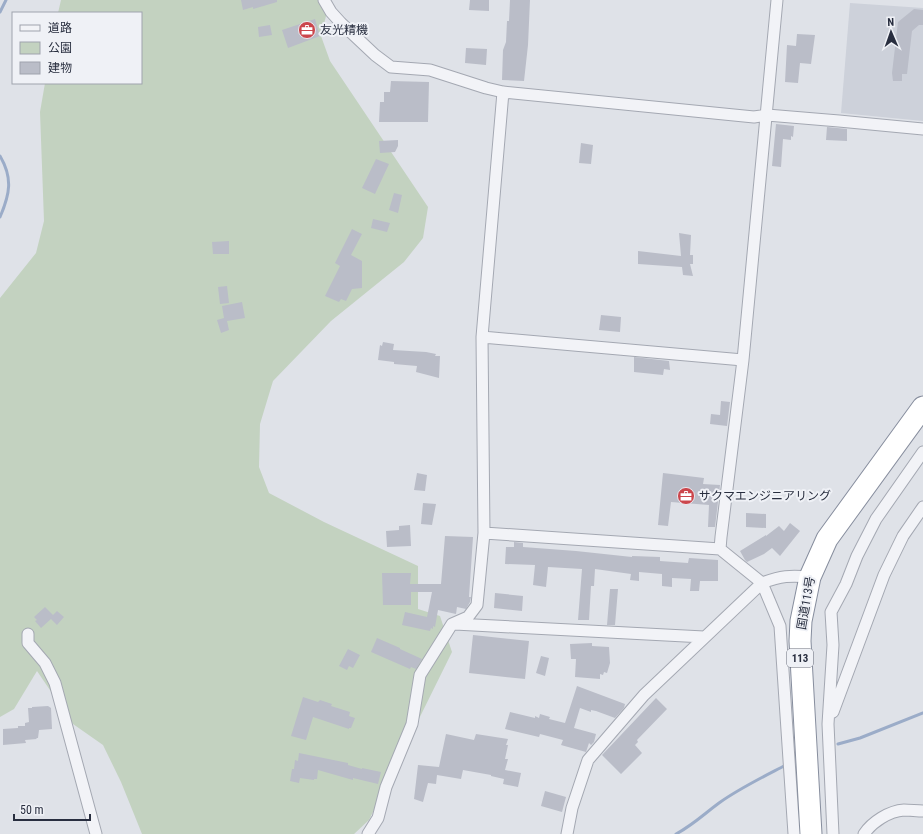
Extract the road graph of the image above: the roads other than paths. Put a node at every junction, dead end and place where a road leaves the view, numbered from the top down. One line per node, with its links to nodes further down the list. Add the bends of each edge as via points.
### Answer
1 (324, 0): 3 (street, via 341,23 391,67 430,70)
2 (777, 0): 4 (street)
3 (503, 92): 4 (street, via 754,117); 6 (street)
4 (767, 115): 5 (street); 7 (street)
5 (923, 129)
6 (482, 337): 7 (street); 11 (street)
7 (743, 360): 12 (street)
8 (923, 407): 13 (highway, 国道113号 / 113, via 827,539)
9 (923, 452): 18 (street, via 876,519 831,612 833,645)
10 (923, 507): 18 (street, via 903,536 884,575)
11 (484, 533): 12 (street); 15 (street, via 477,606 468,617)
12 (720, 549): 14 (street)
13 (810, 577): 14 (street, via 790,575); 24 (highway, 国道113号 / 113, via 801,621 800,647)
14 (762, 583): 17 (street); 23 (street, via 780,626)
15 (452, 624): 17 (street); 20 (street, via 420,676 412,724 386,787)
16 (28, 634): 21 (street, via 28,643 45,663 55,683)
17 (704, 637): 22 (street, via 644,695 588,760 572,808)
18 (828, 724): 25 (street)
19 (923, 812): 26 (street, via 903,810 888,814)
20 (374, 831)
21 (96, 834)
22 (567, 834)
23 (794, 834)
24 (811, 834)
25 (833, 834)
26 (864, 834)

